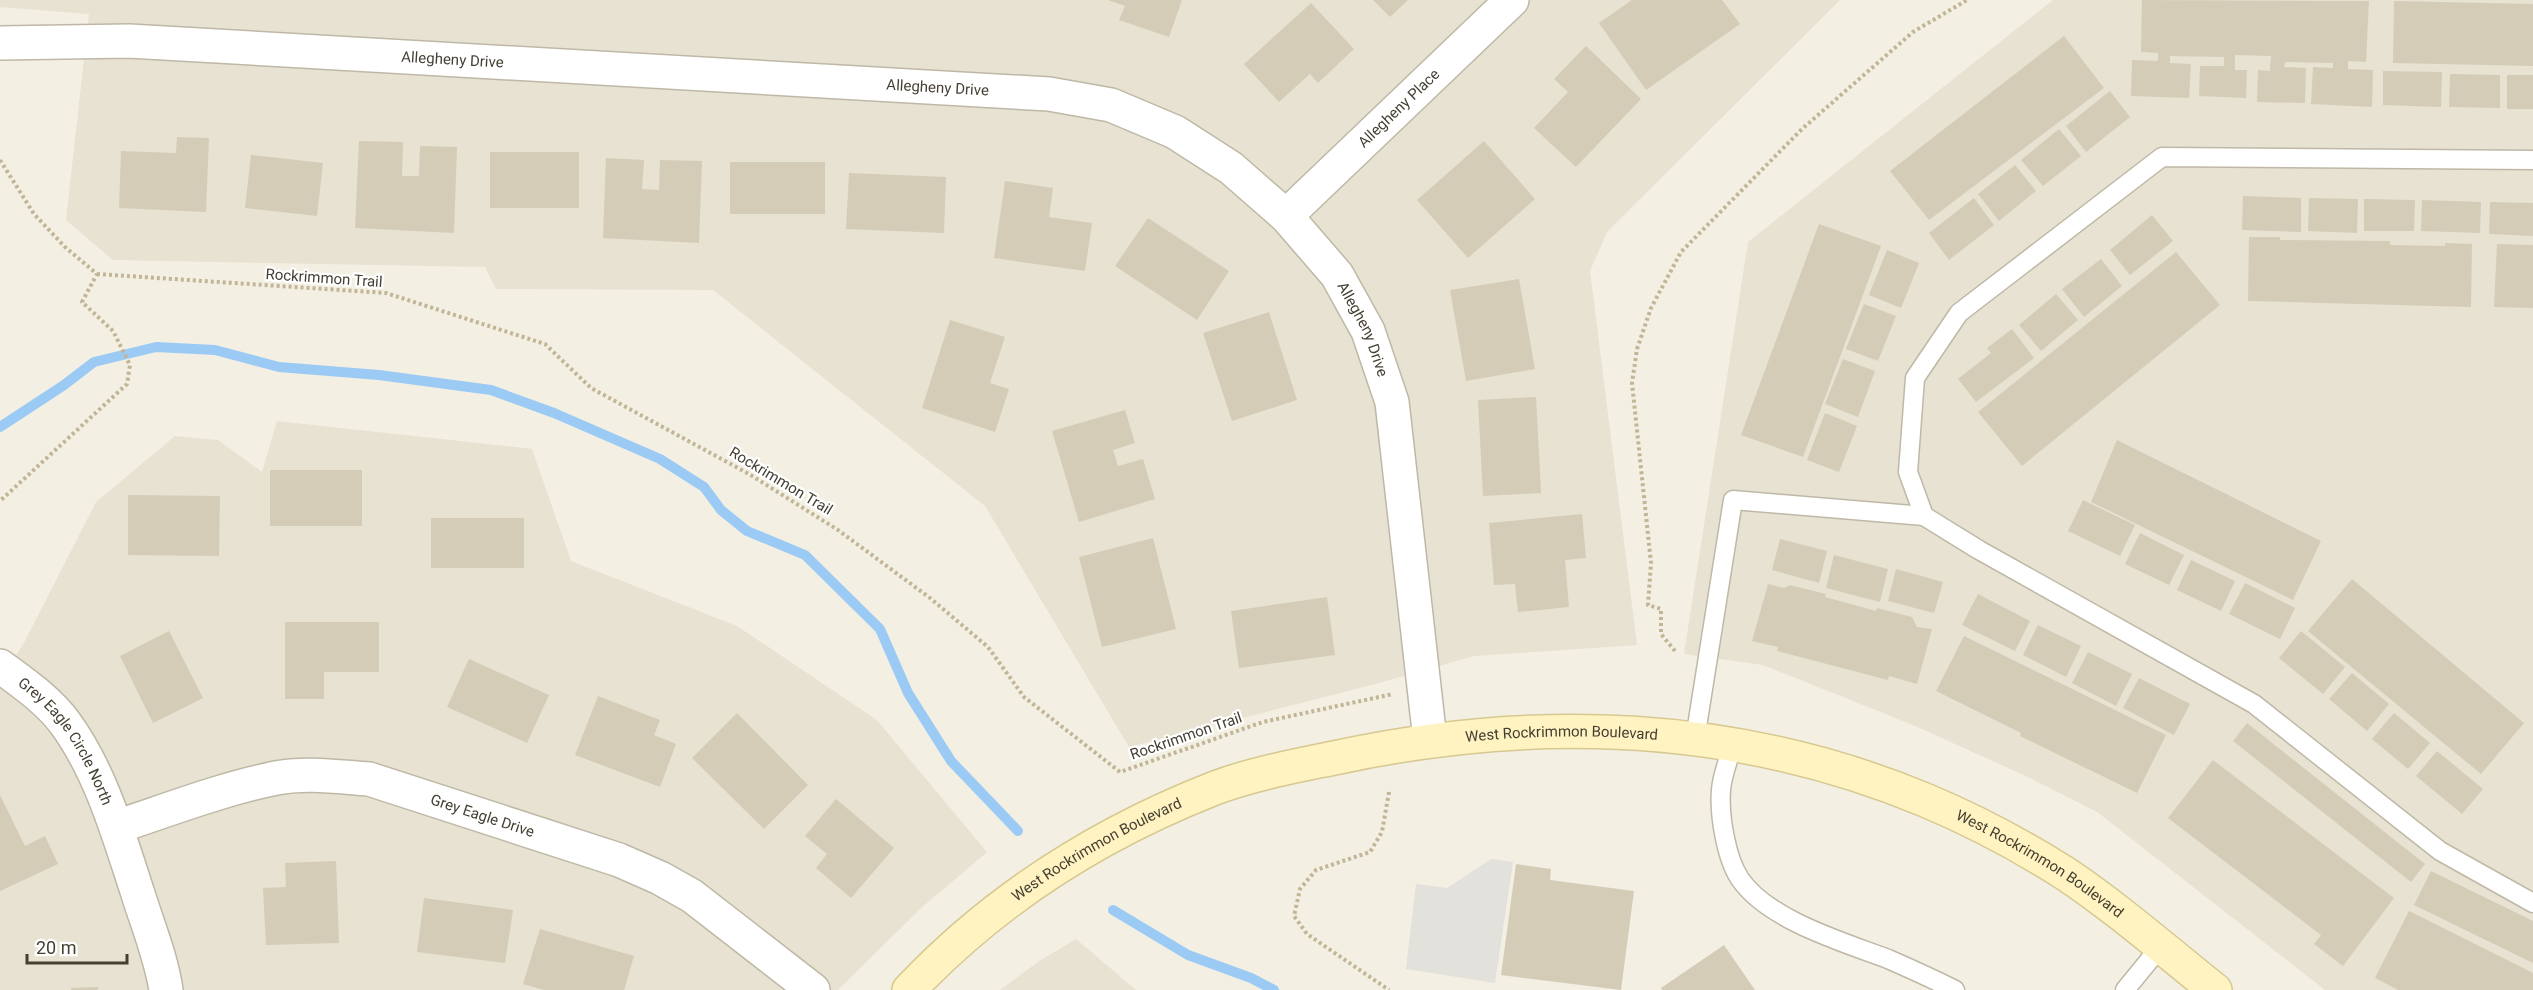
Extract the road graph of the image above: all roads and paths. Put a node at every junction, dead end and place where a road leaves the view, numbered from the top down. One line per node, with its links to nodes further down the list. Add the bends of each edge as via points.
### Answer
1 (1512, 0): 6 (street, Allegheny Place)
2 (1967, 0): 10 (path, via 1913,32 1802,129 1681,252 1651,308 1637,349 1632,383 1651,562 1648,605 1661,609 1661,634)
3 (0, 43): 6 (street, Allegheny Drive, via 129,40 1049,94 1111,105 1175,132 1231,168)
4 (0, 160): 7 (path, via 34,214)
5 (2533, 160): 9 (lane, via 2162,157 1959,313 1915,378 1908,472)
6 (1286, 216): 14 (street, Allegheny Drive, via 1337,275 1368,331 1392,402)
7 (97, 274): 8 (path, via 82,302 113,331 130,365 127,384); 12 (path, Rockrimmon Trail, via 386,293 545,344 591,388 749,474 848,536 988,647 1024,697 1120,771 1263,722)
8 (0, 501)
9 (1924, 516): 13 (lane, via 1733,501); 18 (lane, via 2254,704 2440,851)
10 (1675, 651)
11 (0, 666): 17 (street, Grey Eagle Circle North, via 35,692 65,722 94,774)
12 (1393, 694)
13 (1695, 739): 14 (main road, West Rockrimmon Boulevard, via 1588,730); 15 (main road, West Rockrimmon Boulevard)
14 (1430, 740): 23 (main road, West Rockrimmon Boulevard, via 1298,765 1217,787 1135,824 1077,854 1016,896 964,936)
15 (1732, 745): 19 (main road, West Rockrimmon Boulevard, via 1854,774 1926,800 1991,831 2065,874); 20 (lane, via 1721,789 1722,823 1740,879 1795,922 1905,966)
16 (1389, 792): 24 (path, via 1382,832 1370,852 1316,870 1300,889 1294,916 1307,934)
17 (116, 827): 21 (street, Grey Eagle Circle North); 22 (street, Grey Eagle Drive, via 278,778 369,779 619,860 660,878 692,896)
18 (2533, 903)
19 (2161, 946): 25 (lane); 26 (main road, West Rockrimmon Boulevard)
20 (1948, 988)
21 (166, 990)
22 (813, 990)
23 (909, 990)
24 (1389, 990)
25 (2125, 990)
26 (2215, 990)

